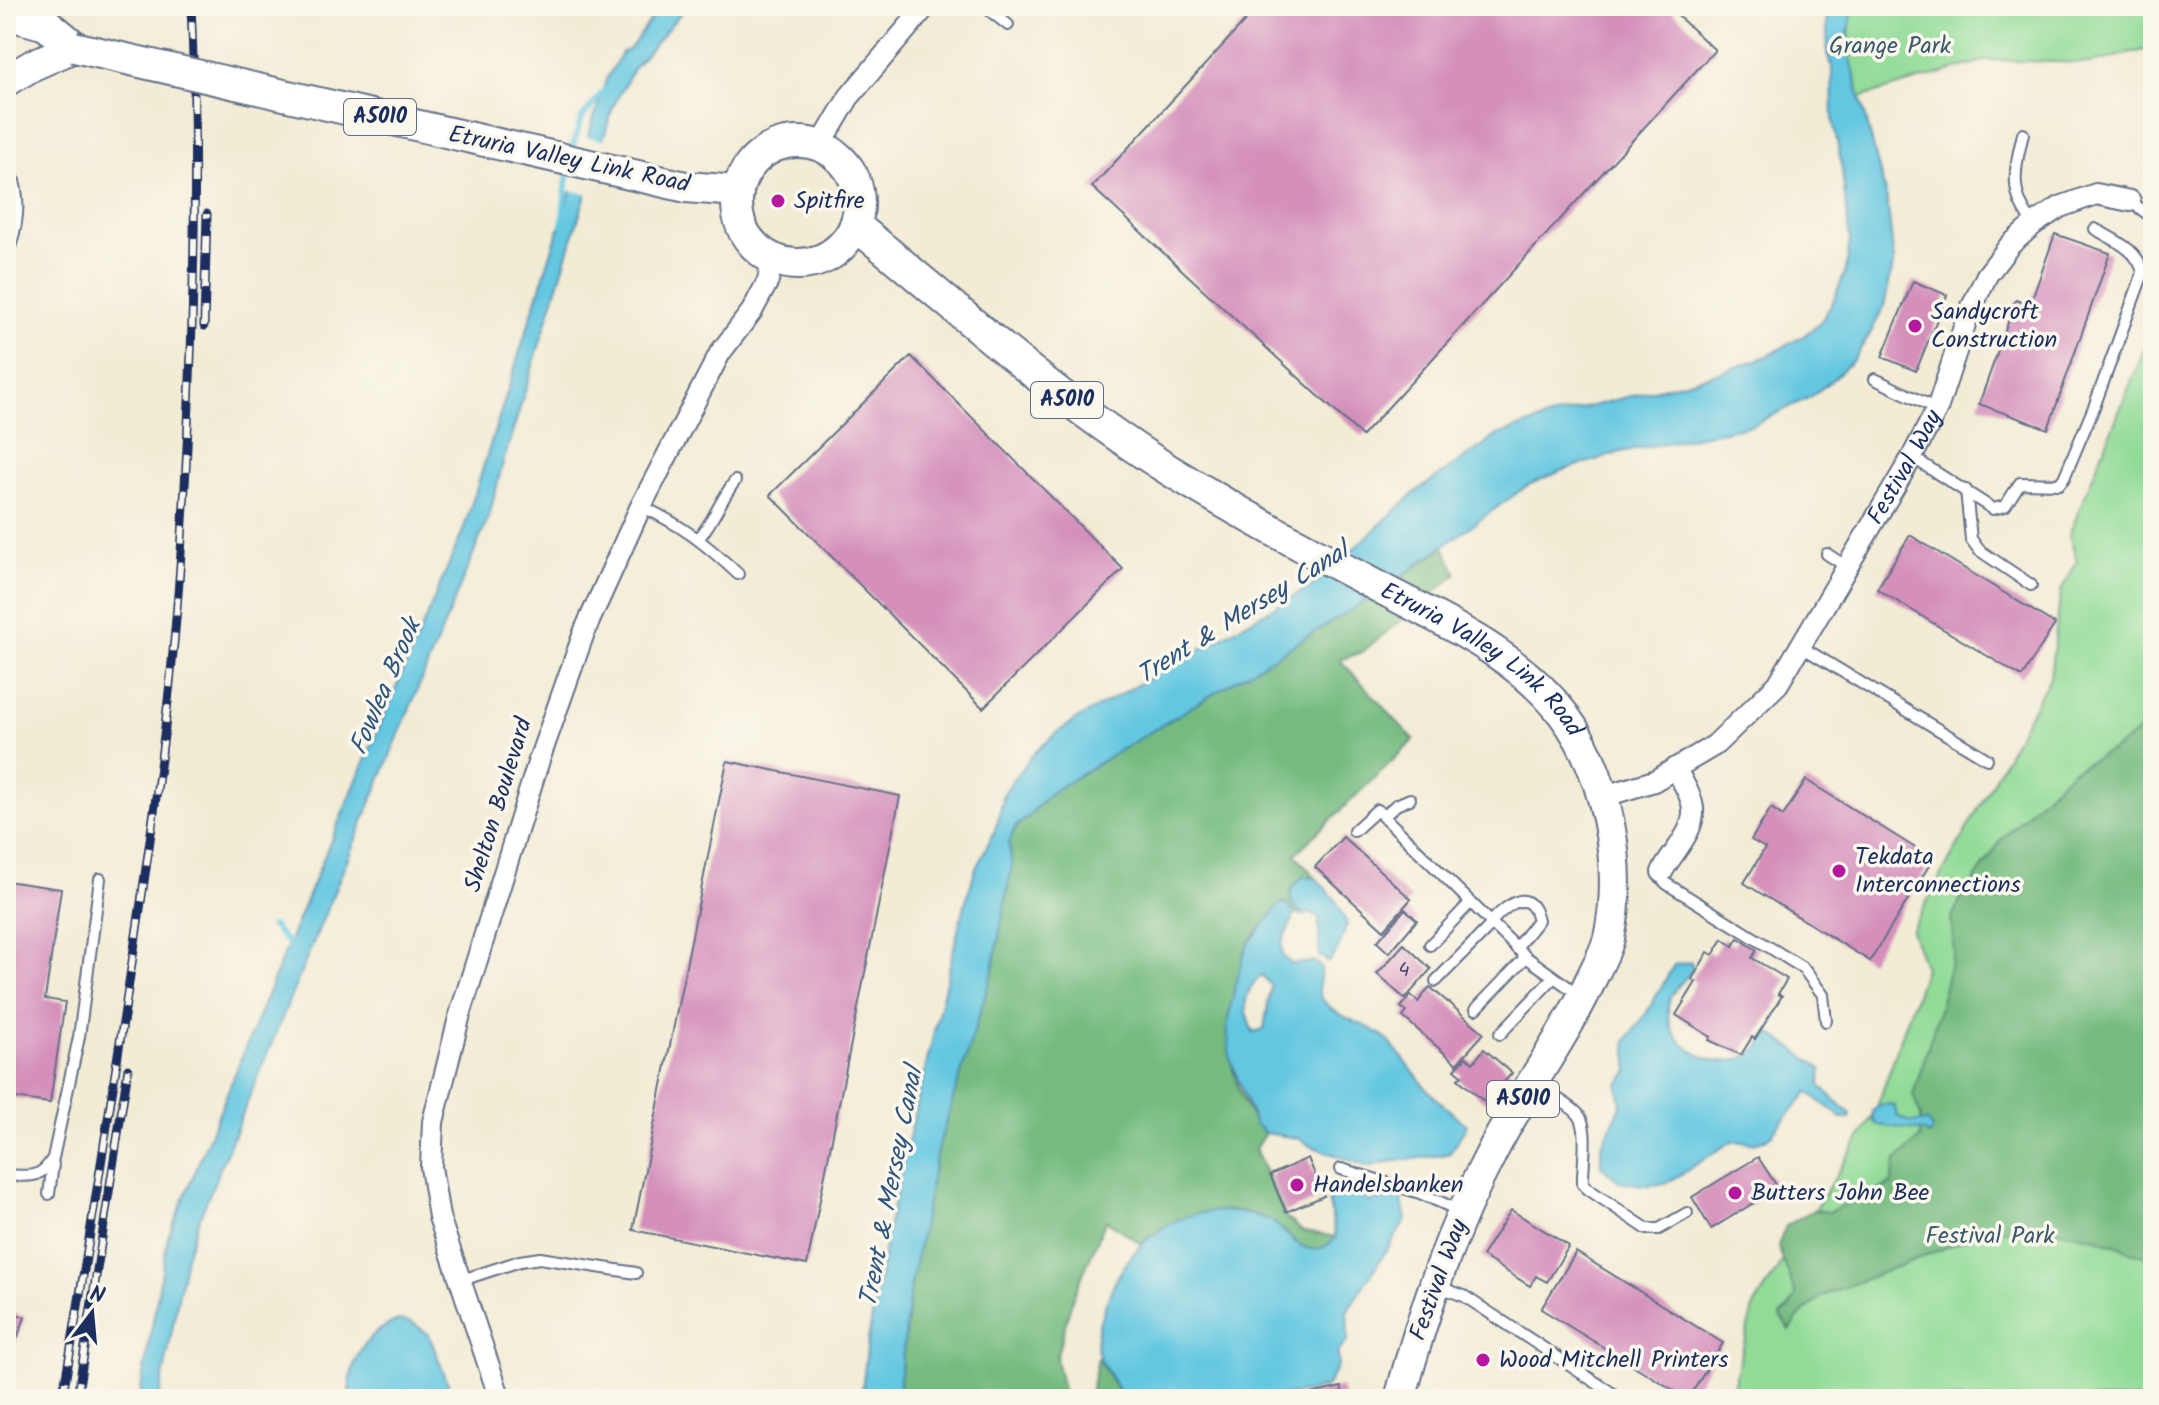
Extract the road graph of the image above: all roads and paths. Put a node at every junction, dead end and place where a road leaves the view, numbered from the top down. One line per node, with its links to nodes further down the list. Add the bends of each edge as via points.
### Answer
1 (926, 6): 9 (street, via 849,97)
2 (984, 6): 4 (lane)
3 (6, 13): 6 (highway, via 46,24)
4 (1008, 25)
5 (6, 27): 6 (main road, Etruria Valley Link Road / A5010)
6 (74, 47): 7 (main road); 11 (main road, Etruria Valley Link Road / A5010, bridge, via 686,187)
7 (6, 81)
8 (2023, 134): 14 (lane, via 2013,173 2023,212)
9 (820, 146): 11 (main road, via 785,143 768,149 744,174); 15 (main road, via 837,155 853,179 859,207)
10 (6, 172): 17 (street, via 14,219)
11 (738, 191): 18 (main road, via 743,230)
12 (2130, 201): 13 (lane); 14 (street, Festival Way, via 2096,194)
13 (2153, 218)
14 (2034, 224): 20 (street, Festival Way, via 1987,275)
15 (855, 225): 18 (main road, via 830,256 791,264); 33 (main road, Etruria Valley Link Road / A5010, via 1094,420 1172,472 1497,654 1542,690 1571,726)
16 (2095, 229): 23 (lane, via 2134,254 2143,273 2067,470 2059,484 2020,483 2000,509)
17 (6, 243)
18 (772, 258): 24 (street, Shelton Boulevard, via 768,281 720,353)
19 (1875, 379): 20 (lane)
20 (1937, 409): 21 (street, Festival Way)
21 (1912, 457): 23 (lane); 27 (street, Festival Way)
22 (735, 481): 25 (lane)
23 (1966, 490): 29 (lane, via 1971,539)
24 (641, 506): 25 (lane); 58 (street, Shelton Boulevard, via 585,630 539,760 459,1018 433,1122 431,1167 437,1204)
25 (699, 538): 28 (lane)
26 (1827, 554): 27 (lane)
27 (1847, 567): 30 (street, Festival Way)
28 (738, 574)
29 (2031, 585)
30 (1800, 646): 31 (lane); 32 (street, Festival Way, via 1778,684 1738,725)
31 (1987, 759)
32 (1675, 768): 33 (street, Festival Way, via 1654,781); 37 (street, via 1693,815)
33 (1602, 797): 46 (main road, Festival Way / A5010, via 1611,831 1613,905 1609,940)
34 (1410, 799): 35 (lane)
35 (1383, 817): 36 (lane, via 1377,810); 39 (lane)
36 (1354, 831)
37 (1662, 872): 48 (lane, via 1667,884 1803,968 1823,995)
38 (100, 879): 51 (lane, via 79,1037)
39 (1470, 903): 40 (lane); 41 (lane)
40 (1491, 923): 42 (lane); 42 (lane, via 1515,901 1533,907 1538,920); 45 (lane)
41 (1430, 945)
42 (1516, 948): 43 (lane)
43 (1526, 957): 44 (lane); 47 (lane)
44 (1553, 978): 46 (lane); 49 (lane)
45 (1436, 981)
46 (1584, 997): 50 (main road, Festival Way / A5010)
47 (1476, 1009)
48 (1826, 1021)
49 (1500, 1034)
50 (1532, 1083): 55 (main road, Festival Way / A5010); 56 (lane, via 1578,1114 1585,1137 1583,1184 1588,1189 1647,1229 1659,1229)
51 (53, 1158): 53 (lane, via 34,1176); 54 (lane)
52 (1341, 1169): 55 (lane, via 1420,1193)
53 (6, 1175)
54 (49, 1194)
55 (1463, 1213): 59 (main road, Festival Way / A5010)
56 (1687, 1213)
57 (636, 1273): 58 (lane, via 540,1258)
58 (459, 1281): 60 (street, Shelton Boulevard)
59 (1434, 1286): 61 (main road, Festival Way / A5010); 62 (lane, via 1464,1296)
60 (500, 1399)
61 (1400, 1399)
62 (1621, 1399)

